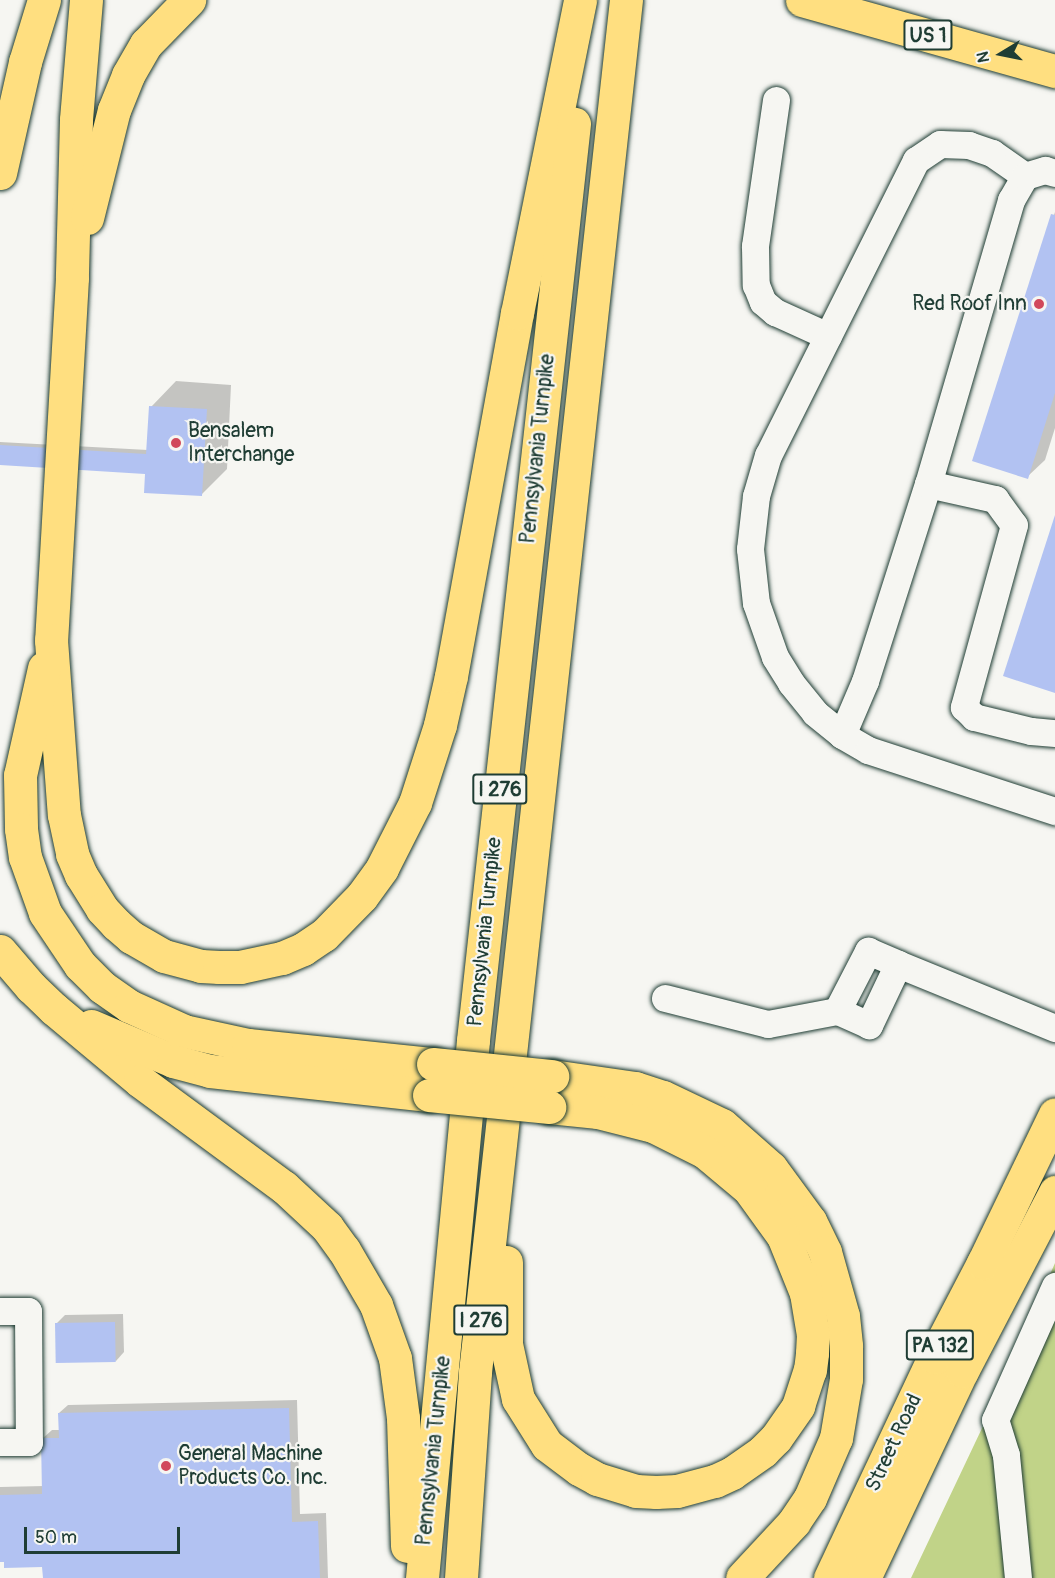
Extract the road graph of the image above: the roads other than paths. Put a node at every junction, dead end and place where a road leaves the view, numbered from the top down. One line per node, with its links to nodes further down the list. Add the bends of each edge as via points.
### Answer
1 (44, 0): 10 (main road, via 25,62)
2 (86, 0): 13 (main road, via 76,120)
3 (189, 0): 13 (main road, via 146,44 128,75 114,110)
4 (579, 0): 16 (main road, via 440,725 400,837 363,896 343,918 303,949 262,964 201,966 164,956 130,937 90,892 70,844 64,815)
5 (588, 0): 33 (main road, Pennsylvania Turnpike / I 276, via 472,1040)
6 (626, 0): 24 (main road, Pennsylvania Turnpike / I 276)
7 (802, 0): 8 (main road, US 1)
8 (1055, 71)
9 (776, 100): 14 (lane, via 755,246 756,285 763,302 775,312)
10 (0, 173)
11 (1055, 173): 12 (lane, via 1045,170)
12 (1025, 176): 14 (lane, via 992,153 969,145 940,144 916,160); 15 (lane, via 1011,200)
13 (72, 278): 16 (main road)
14 (828, 336): 18 (lane, via 768,455 756,496 750,549 756,603 775,657 815,713)
15 (928, 484): 17 (lane, via 995,499 1014,525 964,707 974,717); 18 (lane, via 865,681)
16 (51, 640): 25 (main road, via 20,775 21,829 25,857 45,913 80,965 129,1006 184,1031)
17 (1055, 733)
18 (842, 735): 19 (lane, via 868,750)
19 (1055, 811)
20 (0, 951): 22 (main road)
21 (664, 998): 23 (lane, via 768,1024 837,1011 868,951)
22 (54, 1009): 25 (main road, via 143,1049 210,1071); 32 (main road, via 140,1081 284,1187 327,1227 362,1277 387,1331 400,1386)
23 (1055, 1028)
24 (508, 1063): 26 (main road, via 506,1344 512,1381 526,1415 547,1445 562,1458 617,1486 636,1491 676,1491 715,1481 763,1451 798,1406 810,1370 813,1335 796,1263 783,1236 748,1189 705,1152 661,1130); 34 (main road, Pennsylvania Turnpike / I 276, via 475,1372)
25 (431, 1080): 26 (main road, bridge)
26 (550, 1092): 35 (main road, via 635,1088 683,1105 722,1125 771,1168 810,1221 825,1252 843,1316 846,1346 846,1379 836,1438 810,1498 794,1522)
27 (1055, 1114): 36 (main road, Street Road / PA 132)
28 (1055, 1192): 37 (main road, Street Road / PA 132, via 962,1371)
29 (1055, 1286): 38 (lane, via 995,1420 1006,1455)
30 (0, 1311): 31 (lane, via 28,1311 29,1442)
31 (0, 1442)
32 (408, 1578)
33 (422, 1578)
34 (462, 1578)
35 (742, 1578)
36 (830, 1578)
37 (864, 1578)
38 (1018, 1578)

